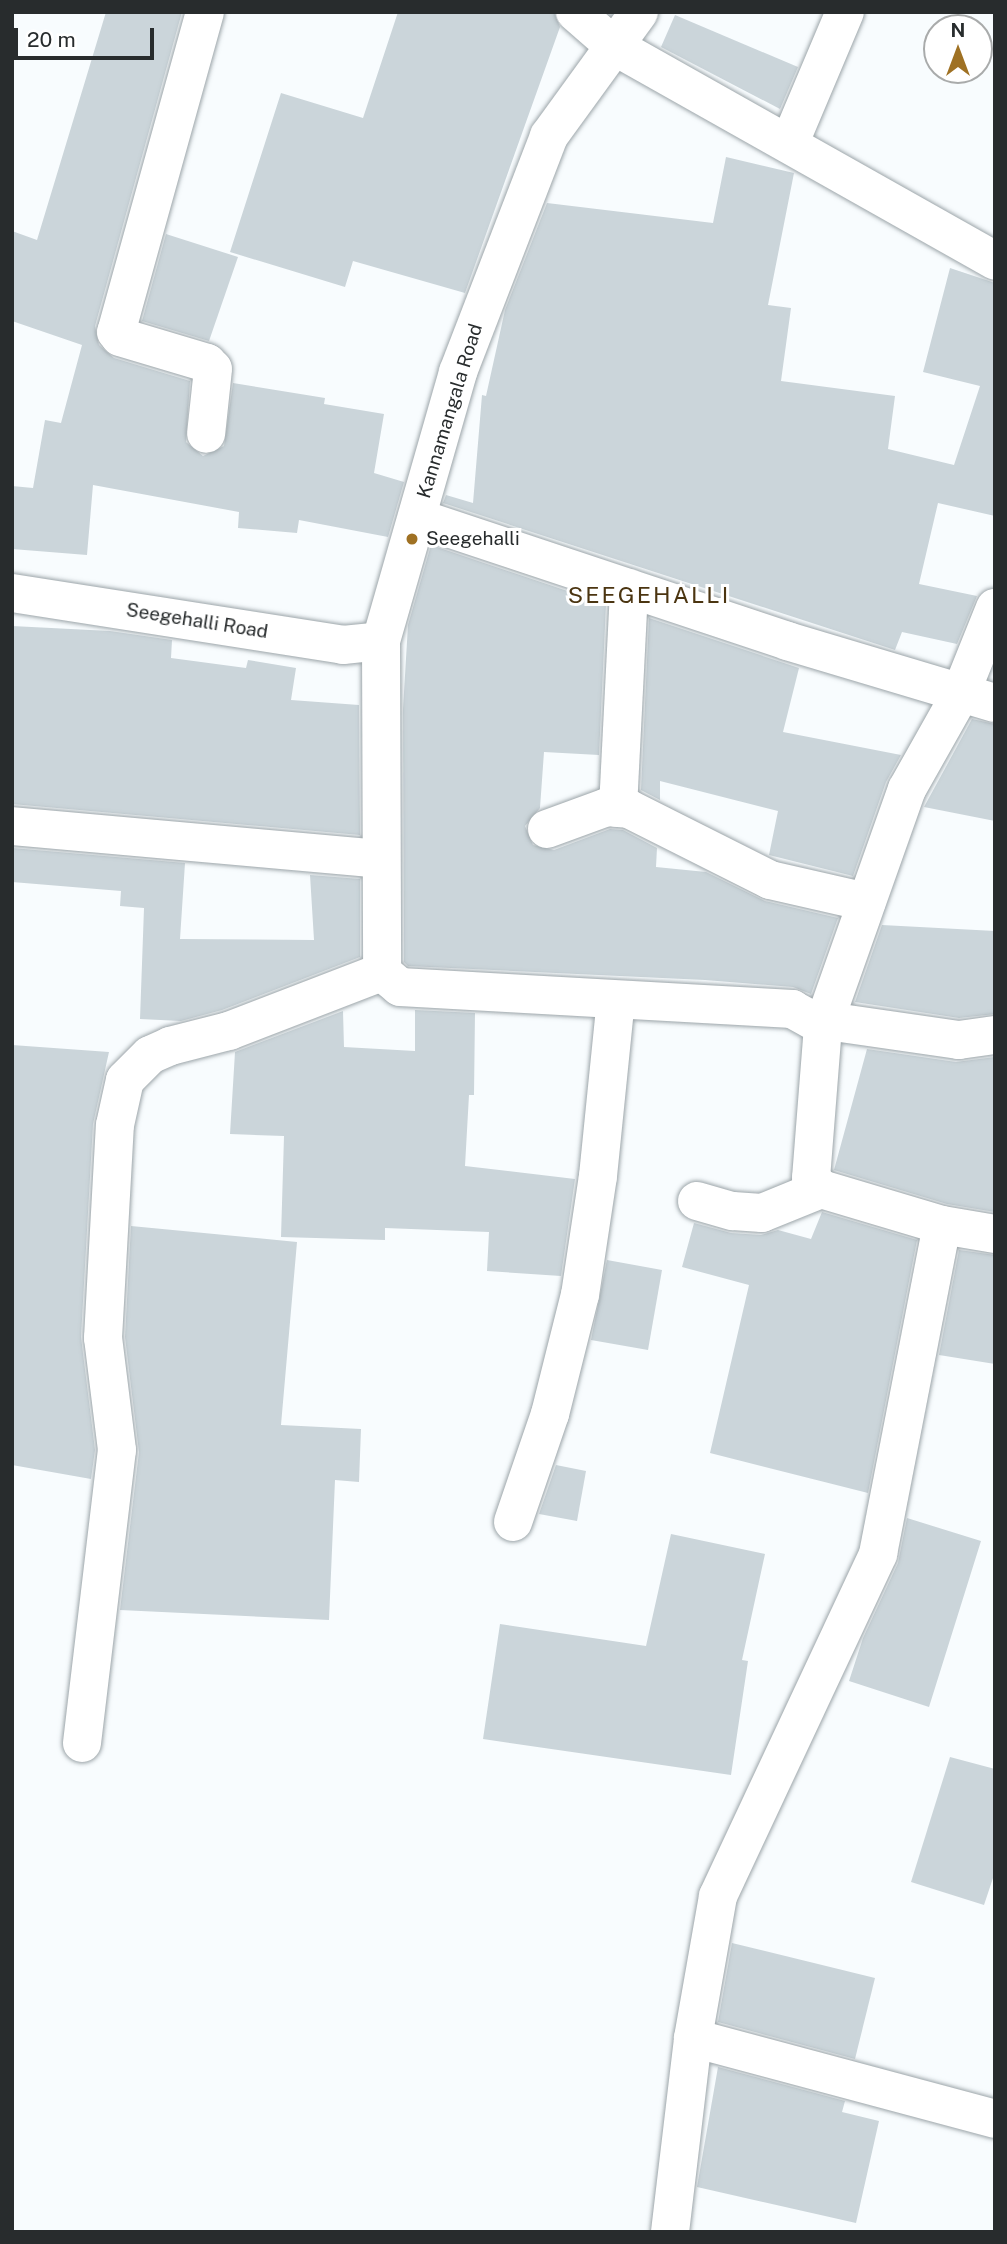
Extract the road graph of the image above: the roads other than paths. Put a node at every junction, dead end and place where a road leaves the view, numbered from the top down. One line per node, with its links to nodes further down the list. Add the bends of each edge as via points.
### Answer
1 (205, 12): 8 (street, via 116,331 120,337 207,363 213,369)
2 (575, 12): 5 (street)
3 (639, 12): 5 (street, Kannamangala Road)
4 (845, 12): 6 (street)
5 (614, 46): 6 (street); 9 (street, Kannamangala Road, via 548,136 458,372)
6 (790, 142): 7 (street)
7 (995, 261)
8 (206, 433)
9 (418, 518): 10 (street); 13 (street, Kannamangala Road)
10 (629, 589): 14 (street); 15 (street)
11 (12, 593): 13 (street, Seegehalli Road, via 343,645)
12 (995, 608): 14 (street)
13 (381, 641): 18 (street, Kannamangala Road)
14 (977, 699): 19 (street, via 906,789)
15 (618, 808): 17 (street, via 607,807); 19 (street, via 653,818 770,880)
16 (12, 826): 18 (street)
17 (547, 829)
18 (381, 859): 20 (street, Kannamangala Road)
19 (867, 902): 22 (street)
20 (382, 972): 21 (street, via 400,987); 29 (street, via 241,1027 170,1046 150,1055 125,1080 115,1125 103,1338 117,1450)
21 (616, 1000): 22 (street, via 792,1009); 28 (street, via 580,1295 550,1414)
22 (825, 1023): 23 (street, via 959,1040); 24 (street, via 809,1166 811,1178)
23 (995, 1035)
24 (821, 1189): 25 (street, via 762,1213); 26 (street)
25 (697, 1201)
26 (943, 1225): 27 (street); 30 (street, via 878,1554 718,1896)
27 (995, 1234)
28 (513, 1522)
29 (82, 1743)
30 (693, 2038): 31 (street); 32 (street)
31 (995, 2119)
32 (670, 2232)

